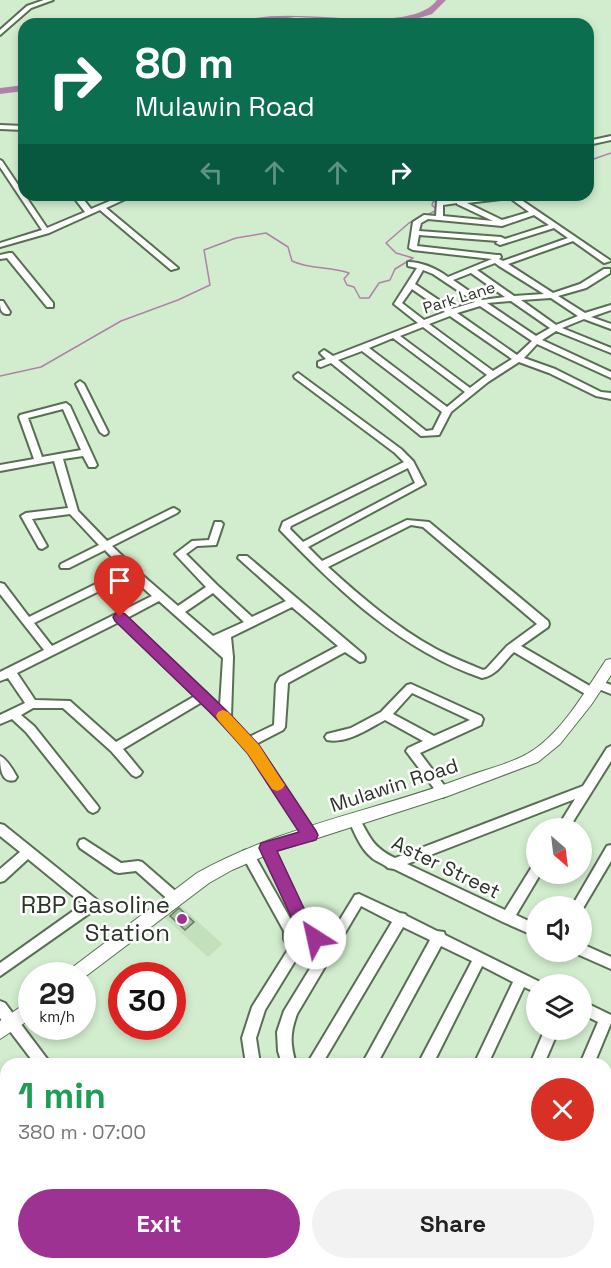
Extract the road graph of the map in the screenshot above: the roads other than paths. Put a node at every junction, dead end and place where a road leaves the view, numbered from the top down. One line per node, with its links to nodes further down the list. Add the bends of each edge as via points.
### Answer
1 (50, 0): 2 (street, via 29,7)
2 (0, 33)
3 (0, 127): 4 (street)
4 (18, 128)
5 (611, 138): 6 (street)
6 (594, 142)
7 (0, 162): 8 (street)
8 (18, 189)
9 (26, 201): 21 (street)
10 (81, 201): 17 (street)
11 (117, 201): 15 (street)
12 (468, 201): 14 (street)
13 (518, 201): 16 (street)
14 (460, 202): 18 (street, via 440,203); 19 (street)
15 (102, 208): 17 (street); 31 (street)
16 (535, 212): 19 (street); 20 (street)
17 (90, 213): 21 (street)
18 (439, 218): 19 (street); 22 (street, via 427,217 417,222)
19 (502, 223): 24 (street)
20 (554, 226): 23 (street); 24 (street)
21 (46, 231): 25 (street)
22 (415, 233): 24 (street); 26 (street, via 413,248)
23 (574, 238): 28 (street); 29 (street)
24 (500, 241): 28 (street)
25 (0, 244)
26 (420, 251): 28 (street); 30 (street)
27 (0, 256): 40 (street, via 9,255)
28 (498, 260): 32 (street); 36 (street)
29 (609, 260): 33 (street, via 602,265)
30 (416, 266): 34 (street); 35 (street)
31 (174, 268)
32 (472, 270): 34 (street); 37 (street)
33 (609, 271): 36 (street, Park Lane, via 583,286)
34 (447, 280): 39 (street)
35 (410, 284): 43 (street); 45 (street, via 398,304)
36 (551, 296): 37 (street, Park Lane); 44 (street)
37 (515, 299): 39 (street, Park Lane); 47 (street)
38 (0, 303): 42 (street)
39 (480, 303): 43 (street, Park Lane); 49 (street)
40 (50, 305)
41 (611, 307): 44 (street)
42 (6, 312)
43 (452, 312): 45 (street, Park Lane); 53 (street)
44 (585, 317): 46 (street); 47 (street)
45 (424, 323): 48 (street, Park Lane); 56 (street)
46 (611, 327)
47 (555, 328): 49 (street); 51 (street)
48 (394, 335): 50 (street, Park Lane); 60 (street)
49 (536, 342): 53 (street); 57 (street)
50 (364, 348): 54 (street, Park Lane); 62 (street)
51 (611, 351)
52 (324, 353): 54 (street)
53 (518, 359): 56 (street); 61 (street)
54 (332, 360): 55 (street, Park Lane); 62 (street, via 424,434 436,433)
55 (321, 364)
56 (492, 375): 60 (street)
57 (611, 375)
58 (298, 376): 69 (street, via 399,451)
59 (80, 384): 63 (street)
60 (470, 392): 62 (street)
61 (611, 396)
62 (447, 411)
63 (93, 412): 64 (street); 65 (street)
64 (73, 420): 66 (street); 68 (street, via 66,406 23,417)
65 (104, 432)
66 (87, 452): 67 (street); 70 (street)
67 (58, 458): 68 (street); 72 (street)
68 (39, 460): 71 (street)
69 (410, 464): 77 (street, via 420,480 418,486); 77 (street, via 286,524 285,530)
70 (92, 465)
71 (0, 468)
72 (73, 511): 75 (street, via 21,516); 76 (street)
73 (174, 511): 76 (street)
74 (218, 524): 83 (street, via 213,543 195,543 180,554)
75 (42, 546)
76 (108, 546): 80 (street); 81 (street)
77 (301, 547): 79 (street)
78 (243, 558): 85 (street)
79 (321, 566): 92 (street, via 416,641 482,674 494,670); 92 (street, via 410,522 426,524 544,624)
80 (65, 567)
81 (131, 571): 84 (street); 88 (street)
82 (0, 587): 88 (street)
83 (213, 588): 86 (street); 89 (street)
84 (159, 597): 86 (street); 87 (street)
85 (293, 602): 89 (street); 93 (street)
86 (179, 611): 91 (street)
87 (120, 617): 94 (street); 100 (street)
88 (28, 622): 94 (street)
89 (251, 622): 90 (street)
90 (226, 634): 91 (street); 95 (street)
91 (213, 641): 95 (street)
92 (514, 646): 99 (street)
93 (345, 647): 96 (street); 108 (street, via 284,680 279,727)
94 (51, 652): 98 (street)
95 (228, 657): 104 (street)
96 (360, 658)
97 (611, 664): 99 (main road, Mulawin Road)
98 (5, 675): 101 (street)
99 (600, 689): 115 (main road, Mulawin Road, via 546,751)
100 (202, 697): 104 (street); 109 (street)
101 (32, 704): 102 (street); 109 (street, via 66,704)
102 (13, 714): 105 (street); 116 (street, via 30,729)
103 (385, 715): 106 (street, via 354,732); 107 (street); 107 (street, via 411,688 477,719)
104 (225, 718): 108 (street)
105 (0, 720)
106 (331, 737)
107 (434, 742): 115 (street, via 412,751)
108 (248, 743): 120 (street)
109 (115, 748): 112 (street)
110 (611, 751): 114 (street)
111 (0, 761): 113 (street)
112 (136, 772)
113 (11, 777)
114 (586, 790): 117 (street); 126 (street)
115 (443, 792): 118 (main road, Mulawin Road)
116 (93, 808)
117 (569, 818)
118 (354, 819): 120 (main road, Mulawin Road); 126 (street, Aster Street, via 369,847)
119 (0, 829): 124 (street)
120 (310, 835): 122 (main road, Mulawin Road)
121 (84, 844): 132 (street, via 119,868 138,866)
122 (267, 848): 125 (main road, Mulawin Road); 129 (street)
123 (611, 850): 131 (street)
124 (28, 852): 127 (street); 144 (street, via 93,904)
125 (248, 855): 130 (street); 132 (main road, Mulawin Road, via 203,878)
126 (392, 864): 134 (street, Aster Street)
127 (0, 877)
128 (528, 884): 134 (street)
129 (285, 885): 130 (street); 135 (street)
130 (268, 891): 137 (street)
131 (584, 896)
132 (176, 899): 142 (main road, Mulawin Road)
133 (401, 918): 138 (street); 154 (street, via 359,899 291,1011 284,1032); 155 (street)
134 (507, 918): 136 (street, Aster Street)
135 (303, 924): 137 (street); 139 (street, via 312,928 315,938 308,946)
136 (526, 926)
137 (290, 930): 139 (street, via 289,940)
138 (439, 936): 141 (street); 156 (street)
139 (297, 947): 153 (street, via 259,1006 249,1038)
140 (592, 954): 143 (street)
141 (480, 958): 145 (street); 157 (street)
142 (92, 962)
143 (611, 963)
144 (0, 970)
145 (521, 980): 146 (street); 158 (street)
146 (526, 982)
147 (0, 1007): 150 (street)
148 (592, 1012): 160 (street, via 606,1019)
149 (18, 1018): 150 (main road)
150 (6, 1027): 152 (street)
151 (547, 1040): 159 (street)
152 (34, 1058)
153 (252, 1058)
154 (287, 1058)
155 (318, 1058)
156 (372, 1058)
157 (428, 1058)
158 (484, 1058)
159 (540, 1058)
160 (590, 1058)

